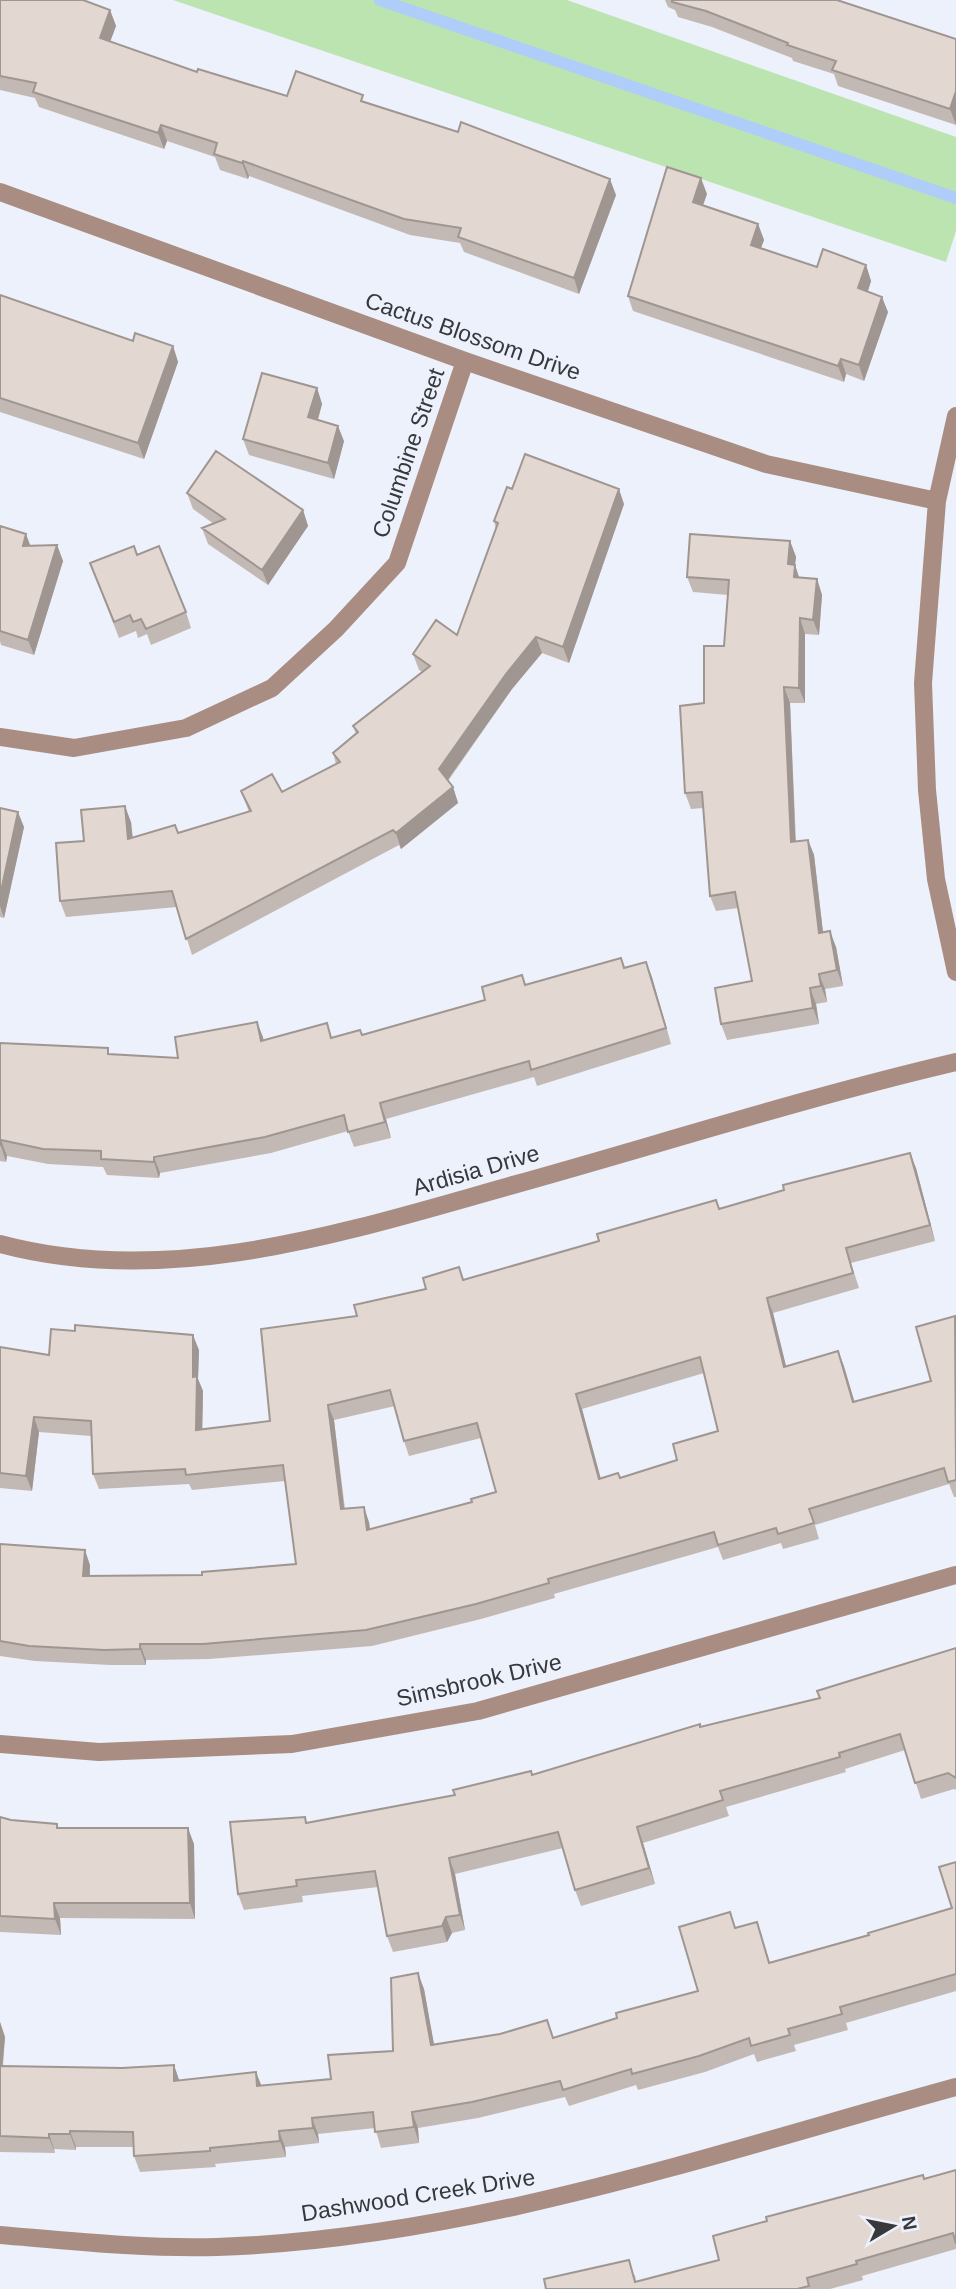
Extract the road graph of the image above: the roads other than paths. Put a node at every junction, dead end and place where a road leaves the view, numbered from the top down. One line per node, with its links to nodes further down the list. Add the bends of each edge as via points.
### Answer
1 (0, 192): 2 (street, Cactus Blossom Drive)
2 (465, 361): 4 (street, Cactus Blossom Drive, via 766,464); 5 (street, Columbine Street, via 397,563 337,629 272,688 186,728 74,748)
3 (956, 416): 4 (street)
4 (937, 501): 6 (street, via 923,682 927,790 936,879)
5 (0, 737)
6 (956, 972)
7 (956, 1062): 8 (street, Ardisia Drive, via 273,1248 200,1258 110,1259 28,1252)
8 (0, 1244)
9 (956, 1575): 10 (street, Simsbrook Drive, via 478,1711 306,1742 99,1752)
10 (0, 1744)
11 (956, 2087): 12 (street, Dashwood Creek Drive, via 516,2208 367,2233 216,2247)
12 (0, 2235)

